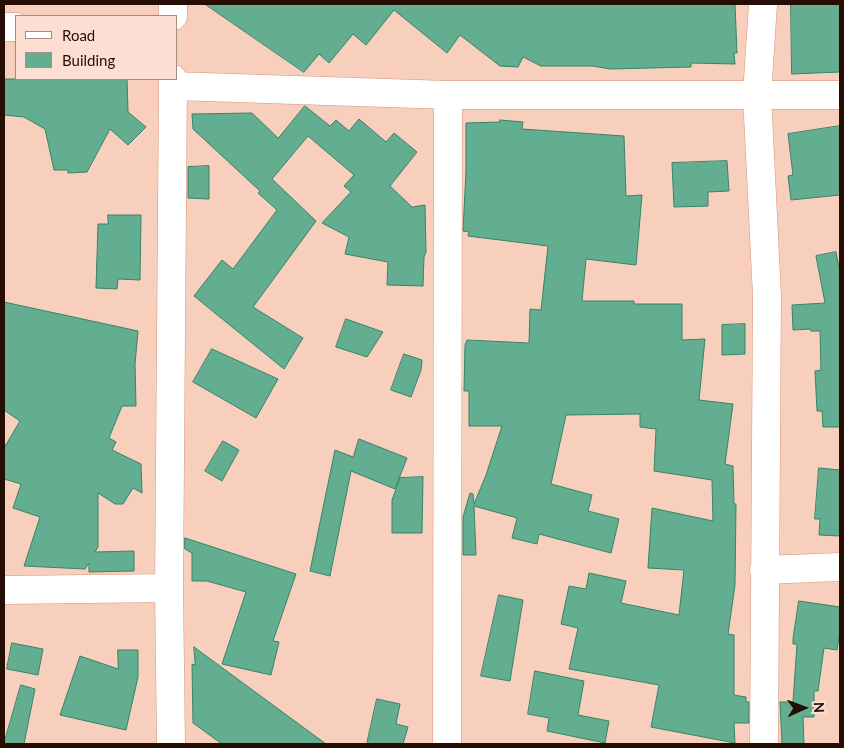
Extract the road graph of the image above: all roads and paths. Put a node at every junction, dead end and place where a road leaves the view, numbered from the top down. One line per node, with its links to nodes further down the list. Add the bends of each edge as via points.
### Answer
1 (763, 4): 5 (street)
2 (173, 82): 4 (street); 8 (street)
3 (840, 94): 5 (street)
4 (448, 95): 5 (street); 11 (street)
5 (757, 95): 7 (street, via 767,296)
6 (840, 568): 7 (street)
7 (764, 570): 12 (street)
8 (169, 588): 9 (street); 10 (street)
9 (4, 590)
10 (171, 744)
11 (447, 744)
12 (764, 744)

